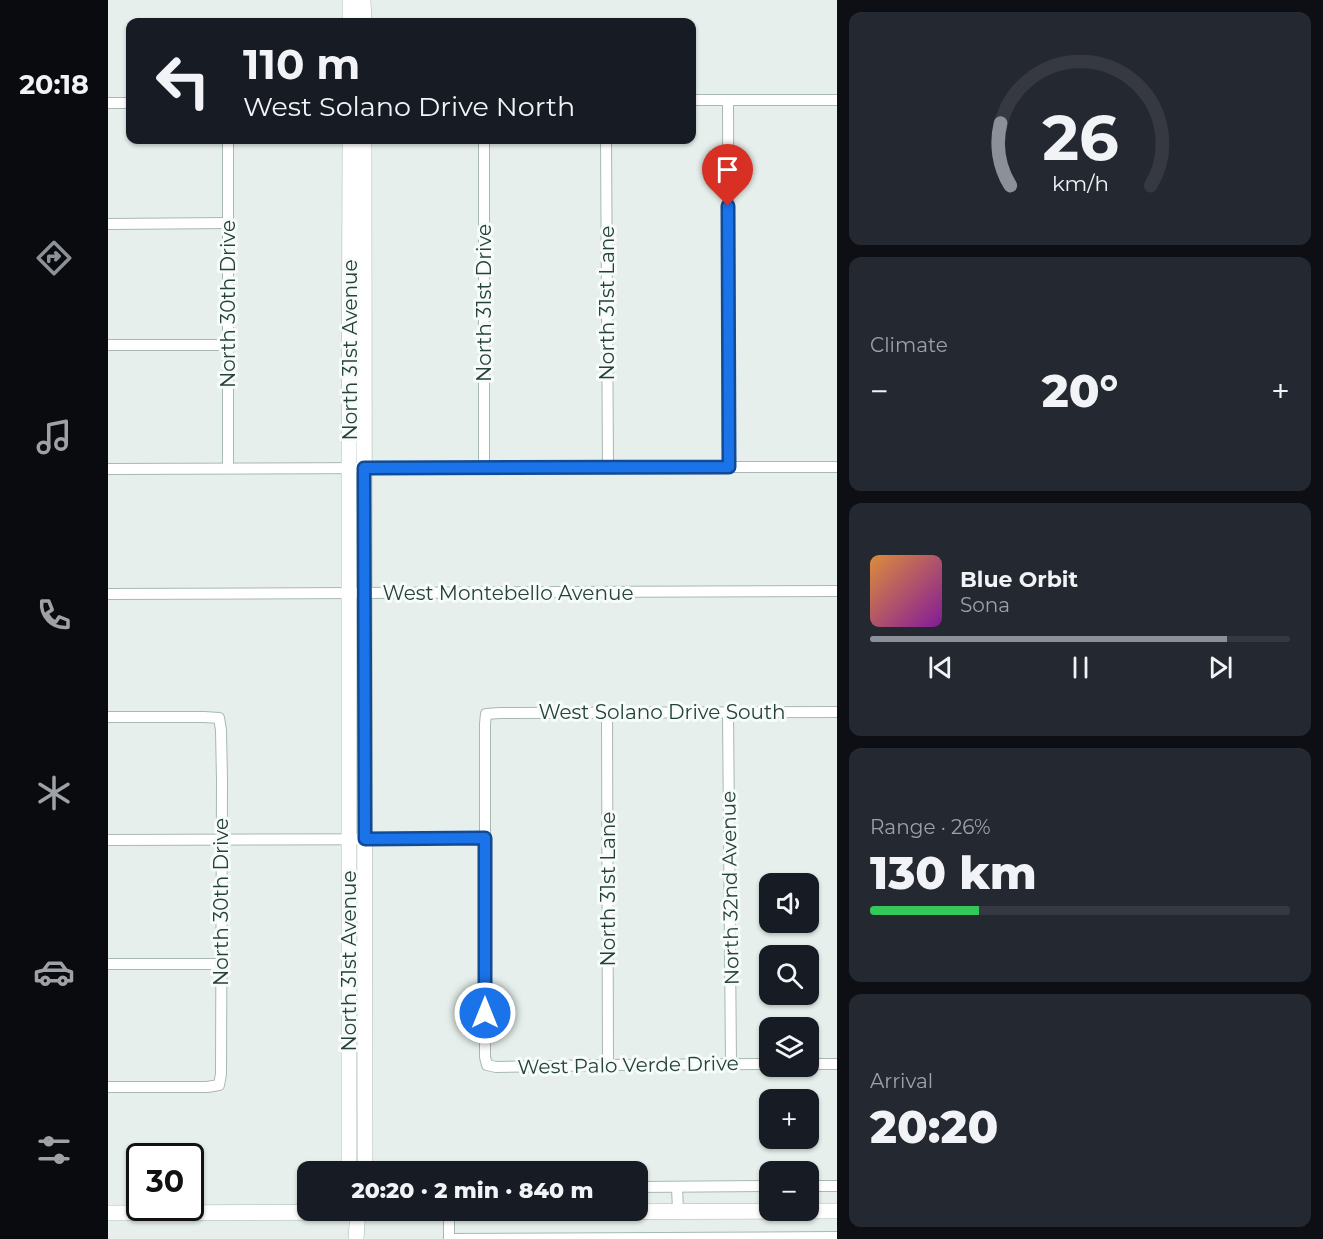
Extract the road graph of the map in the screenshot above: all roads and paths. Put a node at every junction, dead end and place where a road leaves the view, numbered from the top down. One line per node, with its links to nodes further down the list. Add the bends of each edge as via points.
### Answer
1 (350, 0): 3 (street)
2 (363, 0): 4 (street)
3 (350, 18)
4 (364, 18)
5 (696, 100): 6 (street)
6 (728, 100): 7 (street); 22 (street)
7 (837, 100)
8 (108, 103): 9 (street)
9 (126, 103)
10 (228, 144): 15 (street, North 30th Drive)
11 (350, 144): 17 (street, North 31st Avenue)
12 (364, 144): 17 (street, North 31st Avenue)
13 (484, 144): 20 (street, North 31st Drive)
14 (606, 144): 21 (street, North 31st Lane)
15 (228, 223): 16 (street); 19 (street, North 30th Drive)
16 (108, 224)
17 (357, 294): 25 (street, North 31st Avenue)
18 (108, 345): 19 (street)
19 (228, 345): 24 (street, North 30th Drive)
20 (484, 467): 21 (street); 25 (street)
21 (608, 467): 22 (street)
22 (729, 467): 23 (street)
23 (837, 467)
24 (228, 468): 25 (street); 26 (street)
25 (356, 468): 28 (street, North 31st Avenue)
26 (108, 469)
27 (837, 591): 28 (street, West Montebello Avenue)
28 (357, 593): 29 (street, West Montebello Avenue); 35 (street, North 31st Avenue)
29 (108, 594)
30 (607, 712): 31 (street, West Solano Drive South); 34 (street, West Solano Drive South, via 486,714); 45 (street, North 31st Lane)
31 (728, 712): 32 (street, West Solano Drive South); 41 (street, North 32nd Avenue)
32 (837, 712)
33 (108, 717): 37 (street, North 30th Drive, via 219,718)
34 (485, 838): 35 (street); 45 (street, West Palo Verde Drive, via 487,1065)
35 (357, 839): 37 (street); 40 (street, North 31st Avenue)
36 (108, 840): 37 (street)
37 (221, 840): 39 (street, North 30th Drive)
38 (108, 964): 39 (street)
39 (220, 964): 46 (street, North 30th Drive, via 219,1085)
40 (357, 1024): 47 (street, North 31st Avenue); 48 (street, North 31st Avenue)
41 (731, 1064): 42 (street, West Palo Verde Drive); 45 (street, West Palo Verde Drive)
42 (759, 1064)
43 (819, 1064): 44 (street)
44 (837, 1064)
45 (608, 1065)
46 (108, 1087)
47 (350, 1161)
48 (364, 1161)
49 (759, 1186): 53 (street)
50 (819, 1186): 51 (street)
51 (837, 1186)
52 (648, 1187): 53 (street)
53 (677, 1187): 56 (street)
54 (297, 1211): 58 (street)
55 (648, 1211): 56 (street)
56 (678, 1211): 57 (street)
57 (837, 1211)
58 (108, 1213)
59 (357, 1221): 63 (street)
60 (442, 1221): 64 (street, via 449,1239)
61 (837, 1237): 62 (street)
62 (723, 1238): 64 (street)
63 (356, 1239)
64 (598, 1239)

